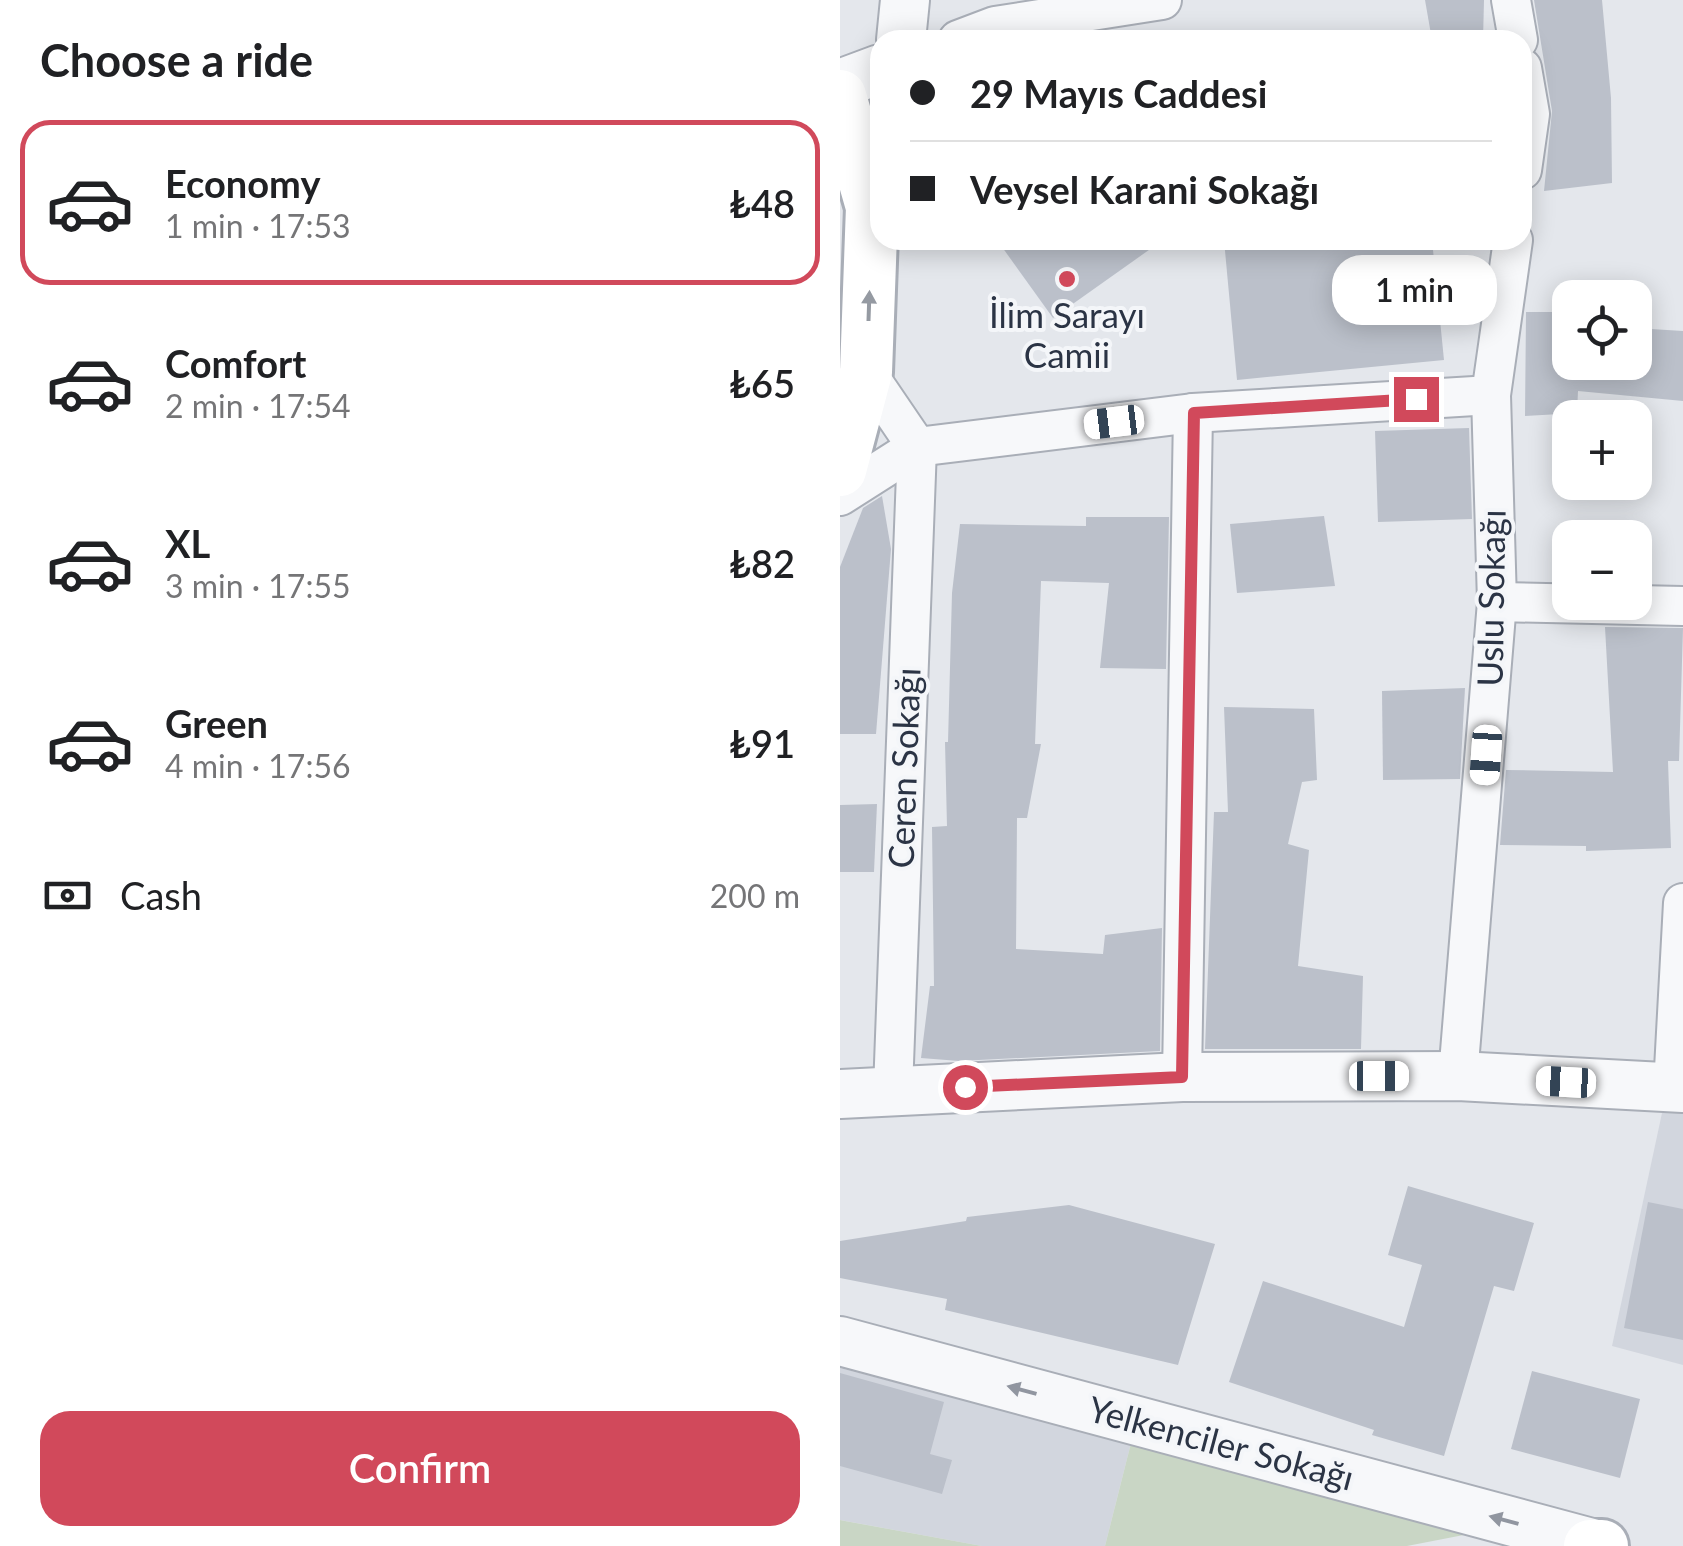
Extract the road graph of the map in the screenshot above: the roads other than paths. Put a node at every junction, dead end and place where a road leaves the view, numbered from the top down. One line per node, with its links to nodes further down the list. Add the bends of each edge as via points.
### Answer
1 (905, 0): 4 (street)
2 (1162, 0): 5 (street)
3 (1511, 0): 6 (street)
4 (902, 30)
5 (984, 30)
6 (1516, 30)
7 (870, 73): 8 (street)
8 (840, 84)
9 (840, 96): 10 (main road)
10 (870, 170)
11 (872, 250): 13 (main road, one-way to 11)
12 (1511, 250): 14 (street, Uslu Sokağı)
13 (866, 372): 16 (street); 17 (main road)
14 (1491, 395): 15 (street); 19 (street, Uslu Sokağı)
15 (1194, 413): 16 (street); 23 (street)
16 (917, 447): 18 (street); 25 (street, Ceren Sokağı)
17 (840, 470)
18 (840, 496)
19 (1498, 602): 20 (street); 22 (street, Uslu Sokağı)
20 (1683, 606)
21 (1683, 903): 24 (street)
22 (1458, 1076): 23 (street); 24 (street)
23 (1182, 1077): 25 (street)
24 (1678, 1088)
25 (893, 1090): 26 (street)
26 (840, 1094)
27 (840, 1341): 29 (street, Yelkenciler Sokağı, one-way to 27)
28 (1590, 1546): 29 (main road)
29 (1600, 1546)

